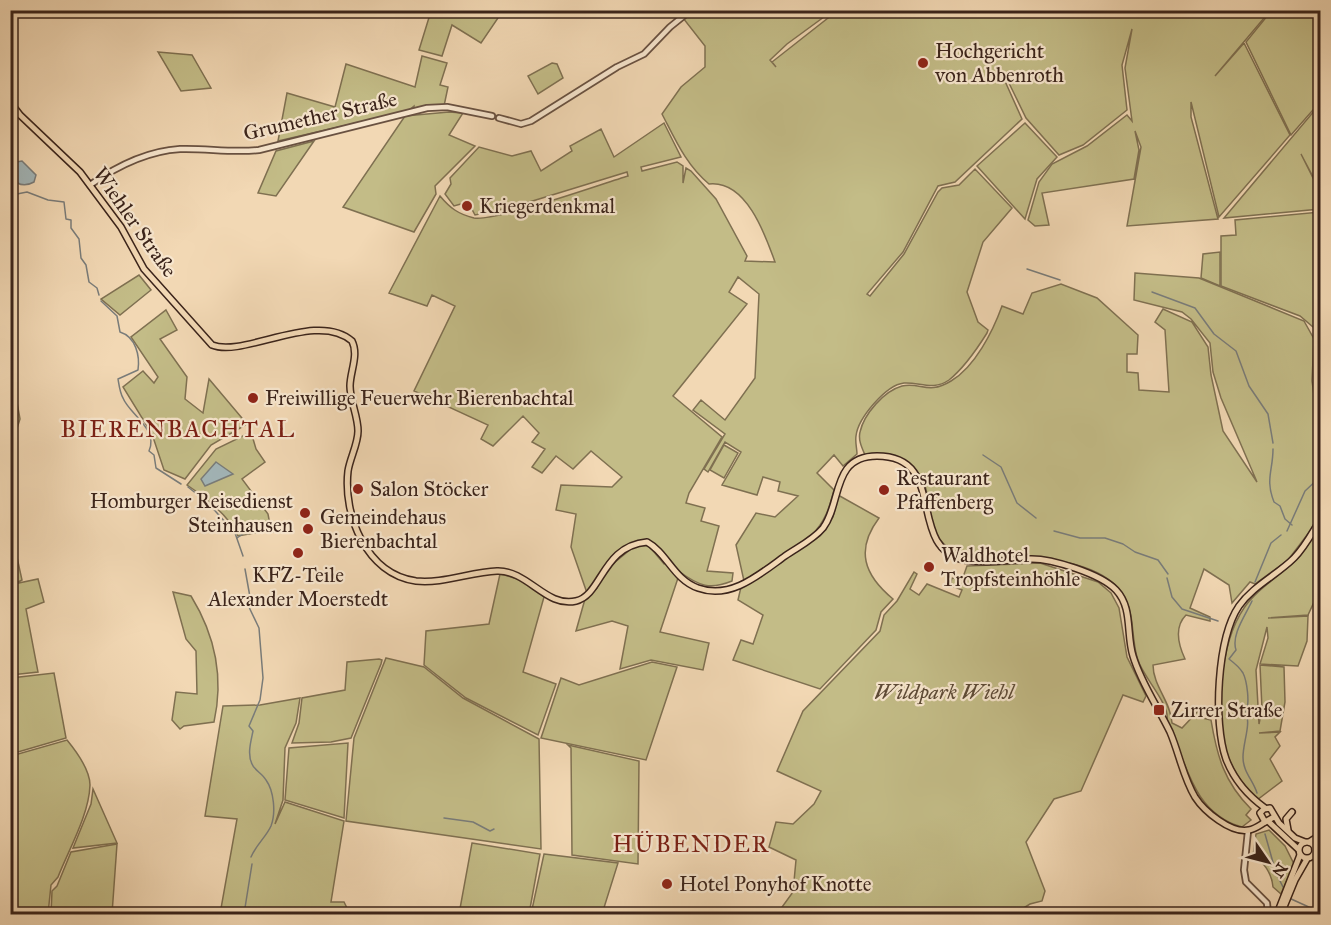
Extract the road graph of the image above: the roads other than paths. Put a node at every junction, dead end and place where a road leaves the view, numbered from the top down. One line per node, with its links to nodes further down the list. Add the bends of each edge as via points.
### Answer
1 (691, 10): 3 (street, Grumether Straße, via 644,54 521,124 499,118 496,113 492,116 447,107 427,108 259,150 158,152 116,169)
2 (10, 102): 3 (main road, Wiehler Straße)
3 (90, 185): 9 (main road, Wiehler Straße, via 127,236 144,269 212,345 231,347 278,335 318,331 341,333 352,341 355,351 351,397 358,429 348,485 360,539 373,558 400,575 420,581 490,572 514,573 551,597 575,601 588,595 609,562 633,545 646,542 683,580 696,588 718,592 749,582 819,532 842,477 859,460 876,456 896,460 918,478 932,536 956,557 978,562 1041,560 1112,586 1126,605 1133,658 1172,736 1196,799 1229,826)
4 (1320, 520): 5 (main road, via 1294,558 1247,596 1224,641 1222,738 1232,772)
5 (1251, 799): 6 (main road); 8 (main road)
6 (1265, 808): 8 (main road); 8 (main road, via 1272,810)
7 (1292, 812): 10 (main road, via 1286,819)
8 (1266, 818): 9 (main road); 10 (main road); 15 (main road)
9 (1249, 830): 18 (street, via 1246,882 1267,903)
10 (1289, 832): 13 (main road)
11 (1320, 835): 13 (main road)
12 (1320, 841): 14 (main road)
13 (1307, 842): 14 (main road); 15 (main road)
14 (1315, 849): 16 (main road)
15 (1299, 852): 16 (main road); 17 (main road)
16 (1307, 859): 17 (main road)
17 (1290, 887): 19 (main road)
18 (1268, 915)
19 (1279, 915)

